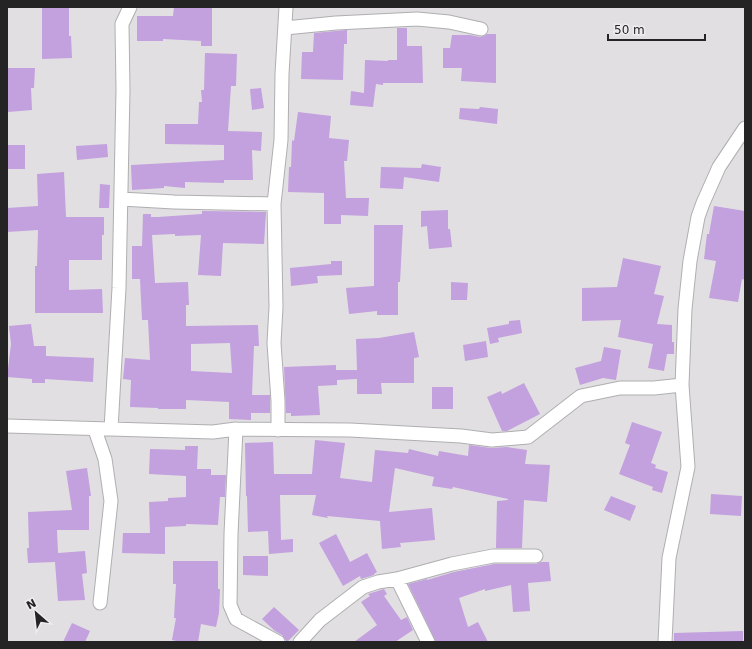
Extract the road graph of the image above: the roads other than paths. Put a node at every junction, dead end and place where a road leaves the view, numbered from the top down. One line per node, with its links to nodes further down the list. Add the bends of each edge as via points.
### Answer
1 (130, 7): 6 (street, via 122,24)
2 (286, 7): 3 (street)
3 (285, 28): 4 (street, via 417,20); 7 (street, via 281,140)
4 (481, 28)
5 (745, 128): 8 (street, via 719,167 698,217 685,309)
6 (121, 199): 7 (street); 10 (street, via 120,288)
7 (274, 204): 13 (street, via 274,343)
8 (682, 386): 13 (street, via 620,388 582,396 528,437 492,440 350,430); 20 (street, via 688,467 669,558)
9 (7, 426): 12 (street)
10 (111, 429): 11 (street, via 213,432); 12 (street)
11 (236, 429): 13 (street); 17 (street, via 230,605 236,619)
12 (95, 430): 16 (street, via 105,459 111,501)
13 (278, 430)
14 (536, 556): 15 (street, via 493,556)
15 (397, 579): 18 (street, via 363,587 320,620); 19 (street)
16 (100, 603)
17 (278, 642)
18 (300, 642)
19 (428, 642)
20 (665, 642)

